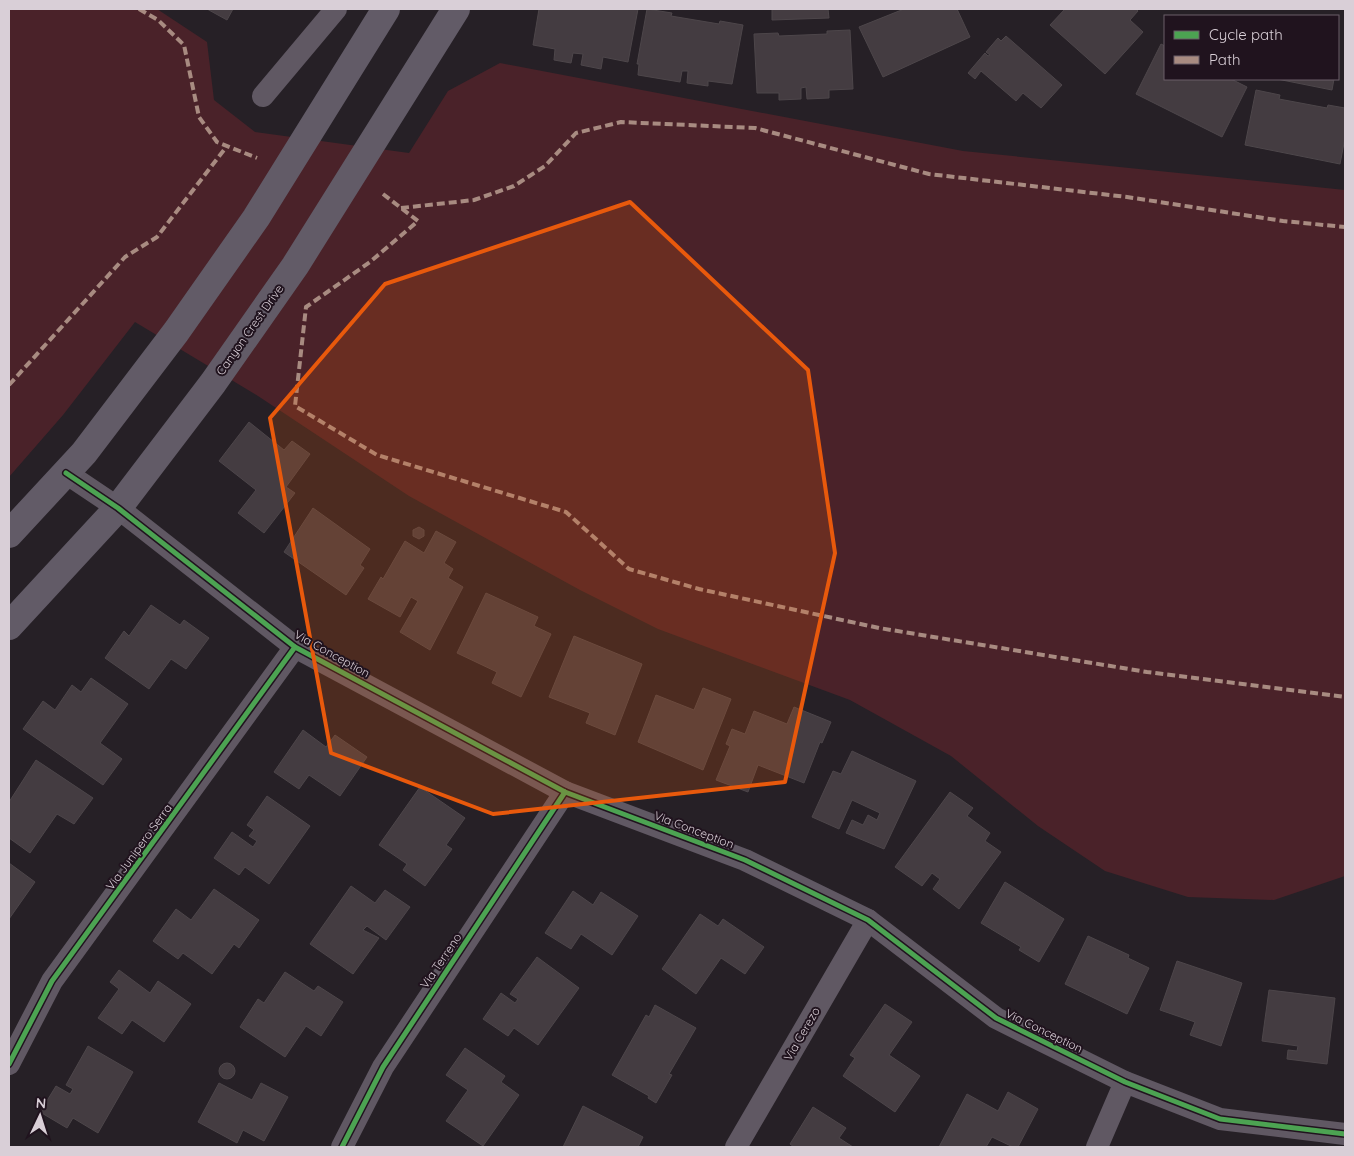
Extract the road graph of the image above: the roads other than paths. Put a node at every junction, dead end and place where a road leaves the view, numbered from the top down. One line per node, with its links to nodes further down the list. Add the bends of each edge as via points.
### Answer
1 (336, 9): 4 (street)
2 (386, 9): 5 (main road, via 256,218 176,332)
3 (456, 9): 6 (main road, Canyon Crest Drive, via 295,266 213,383)
4 (263, 96)
5 (66, 473): 6 (street, Via Conception); 7 (main road)
6 (118, 508): 8 (main road, Canyon Crest Drive); 9 (street, Via Conception)
7 (9, 534)
8 (9, 626)
9 (295, 647): 10 (street, Via Conception); 12 (street, Via Junipero Serra, via 52,981)
10 (565, 792): 11 (street, Via Conception, via 745,860); 15 (street, Via Terreno, via 383,1067)
11 (868, 920): 13 (street, Via Conception, via 996,1018); 16 (street, Via Cerezo)
12 (9, 1064)
13 (1125, 1082): 14 (street, Via Conception, via 1220,1119); 17 (street)
14 (1345, 1134)
15 (342, 1147)
16 (736, 1147)
17 (1098, 1147)

